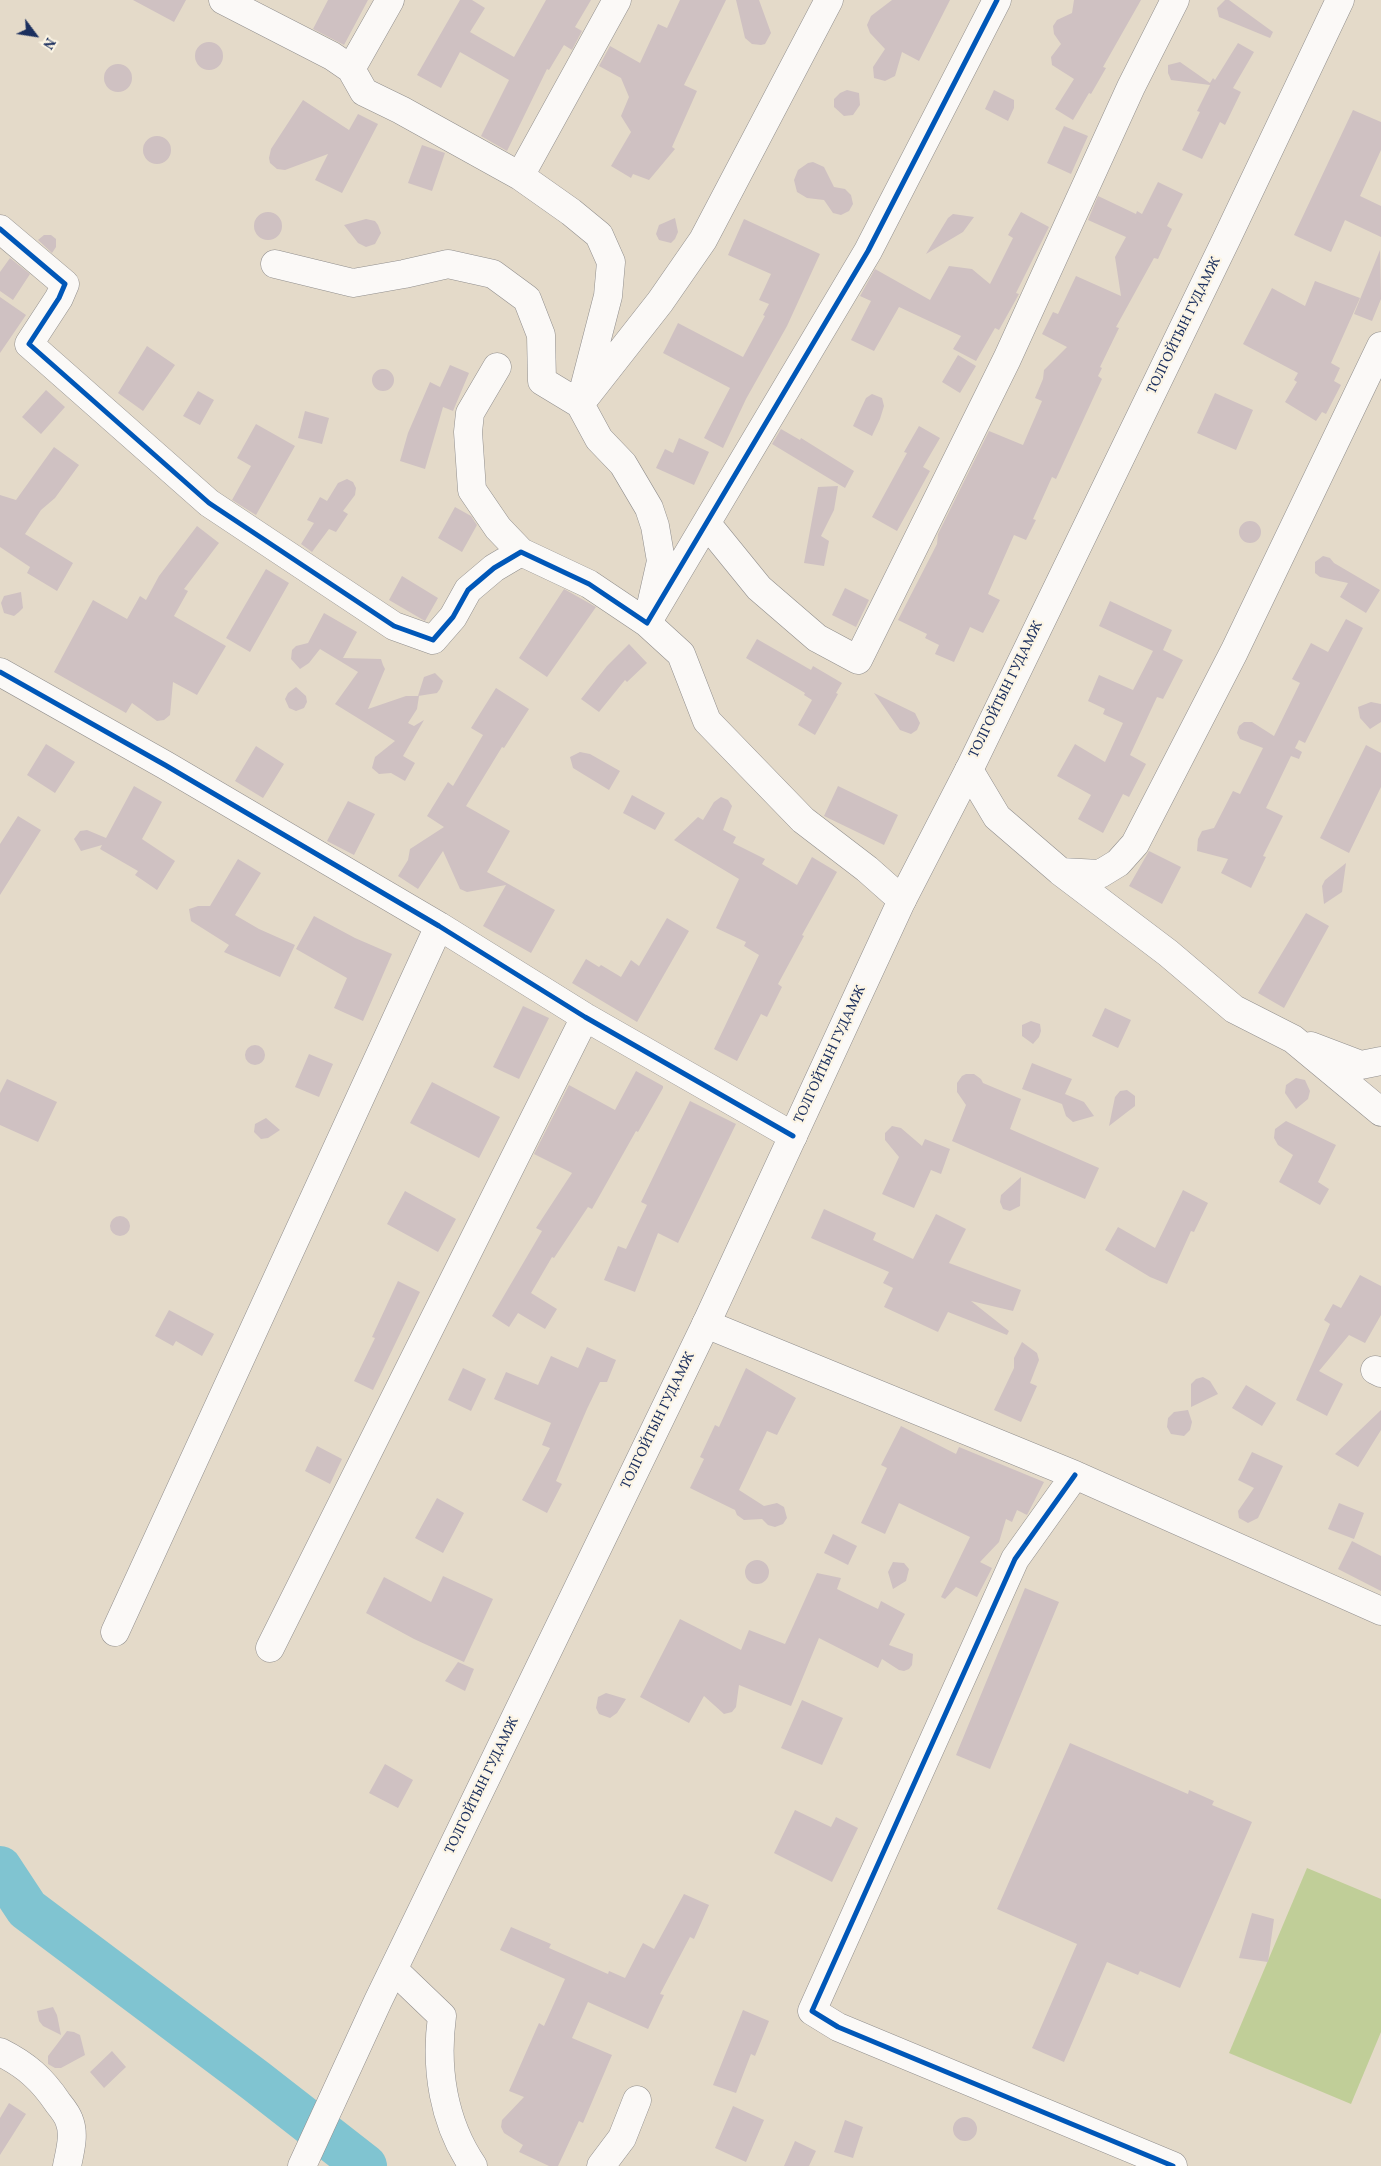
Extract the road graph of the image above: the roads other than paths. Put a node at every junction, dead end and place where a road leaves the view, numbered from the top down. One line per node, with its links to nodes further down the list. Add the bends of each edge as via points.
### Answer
1 (223, 0): 8 (street)
2 (390, 0): 8 (street)
3 (616, 0): 9 (street)
4 (829, 0): 14 (street, via 703,240 660,302)
5 (997, 0): 15 (street, via 868,251)
6 (1175, 0): 15 (street, via 1130,87 1007,358 858,660 817,638 760,588)
7 (1340, 0): 19 (street, ТОЛГОЙТЫН ГУДАМЖ)
8 (351, 69): 9 (street, via 364,92)
9 (520, 176): 14 (street, via 598,235 611,262 608,296)
10 (0, 229): 16 (street, via 65,284 29,344 209,503 394,626 433,640 453,617 468,590 494,568)
11 (275, 264): 14 (street, via 353,282 448,264 493,274 527,299 541,335 542,381)
12 (1381, 346): 20 (street, via 1234,652 1135,844 1118,863 1100,874)
13 (497, 367): 16 (street, via 470,413 472,490 498,528)
14 (580, 404): 17 (street, via 599,439 623,464 649,508 655,526 661,560)
15 (707, 524): 17 (street)
16 (521, 552): 17 (street, via 589,584)
17 (648, 623): 21 (street, via 681,654 707,721 803,820)
18 (0, 672): 22 (street)
19 (968, 770): 20 (street, via 997,816); 21 (street, ТОЛГОЙТЫН ГУДАМЖ)
20 (1061, 872): 24 (street, via 1168,953 1234,1009)
21 (902, 900): 27 (street, ТОЛГОЙТЫН ГУДАМЖ)
22 (439, 926): 23 (street); 31 (street)
23 (585, 1017): 27 (street); 32 (street)
24 (1293, 1039): 25 (street, via 1361,1065); 26 (street)
25 (1381, 1061)
26 (1381, 1112)
27 (793, 1136): 28 (street, ТОЛГОЙТЫН ГУДАМЖ)
28 (706, 1324): 29 (street); 33 (street, ТОЛГОЙТЫН ГУДАМЖ)
29 (1075, 1475): 30 (street); 40 (street, via 1016,1558 812,2011 838,2027)
30 (1381, 1611)
31 (115, 1632)
32 (270, 1648)
33 (394, 1970): 37 (street, ТОЛГОЙТЫН ГУДАМЖ); 38 (street, via 442,2016 439,2039 444,2097 452,2126)
34 (0, 2052): 36 (street, via 20,2062 46,2085 69,2119 72,2134)
35 (637, 2100): 39 (street, via 622,2138)
36 (67, 2166)
37 (302, 2166)
38 (473, 2166)
39 (601, 2166)
40 (1173, 2166)

